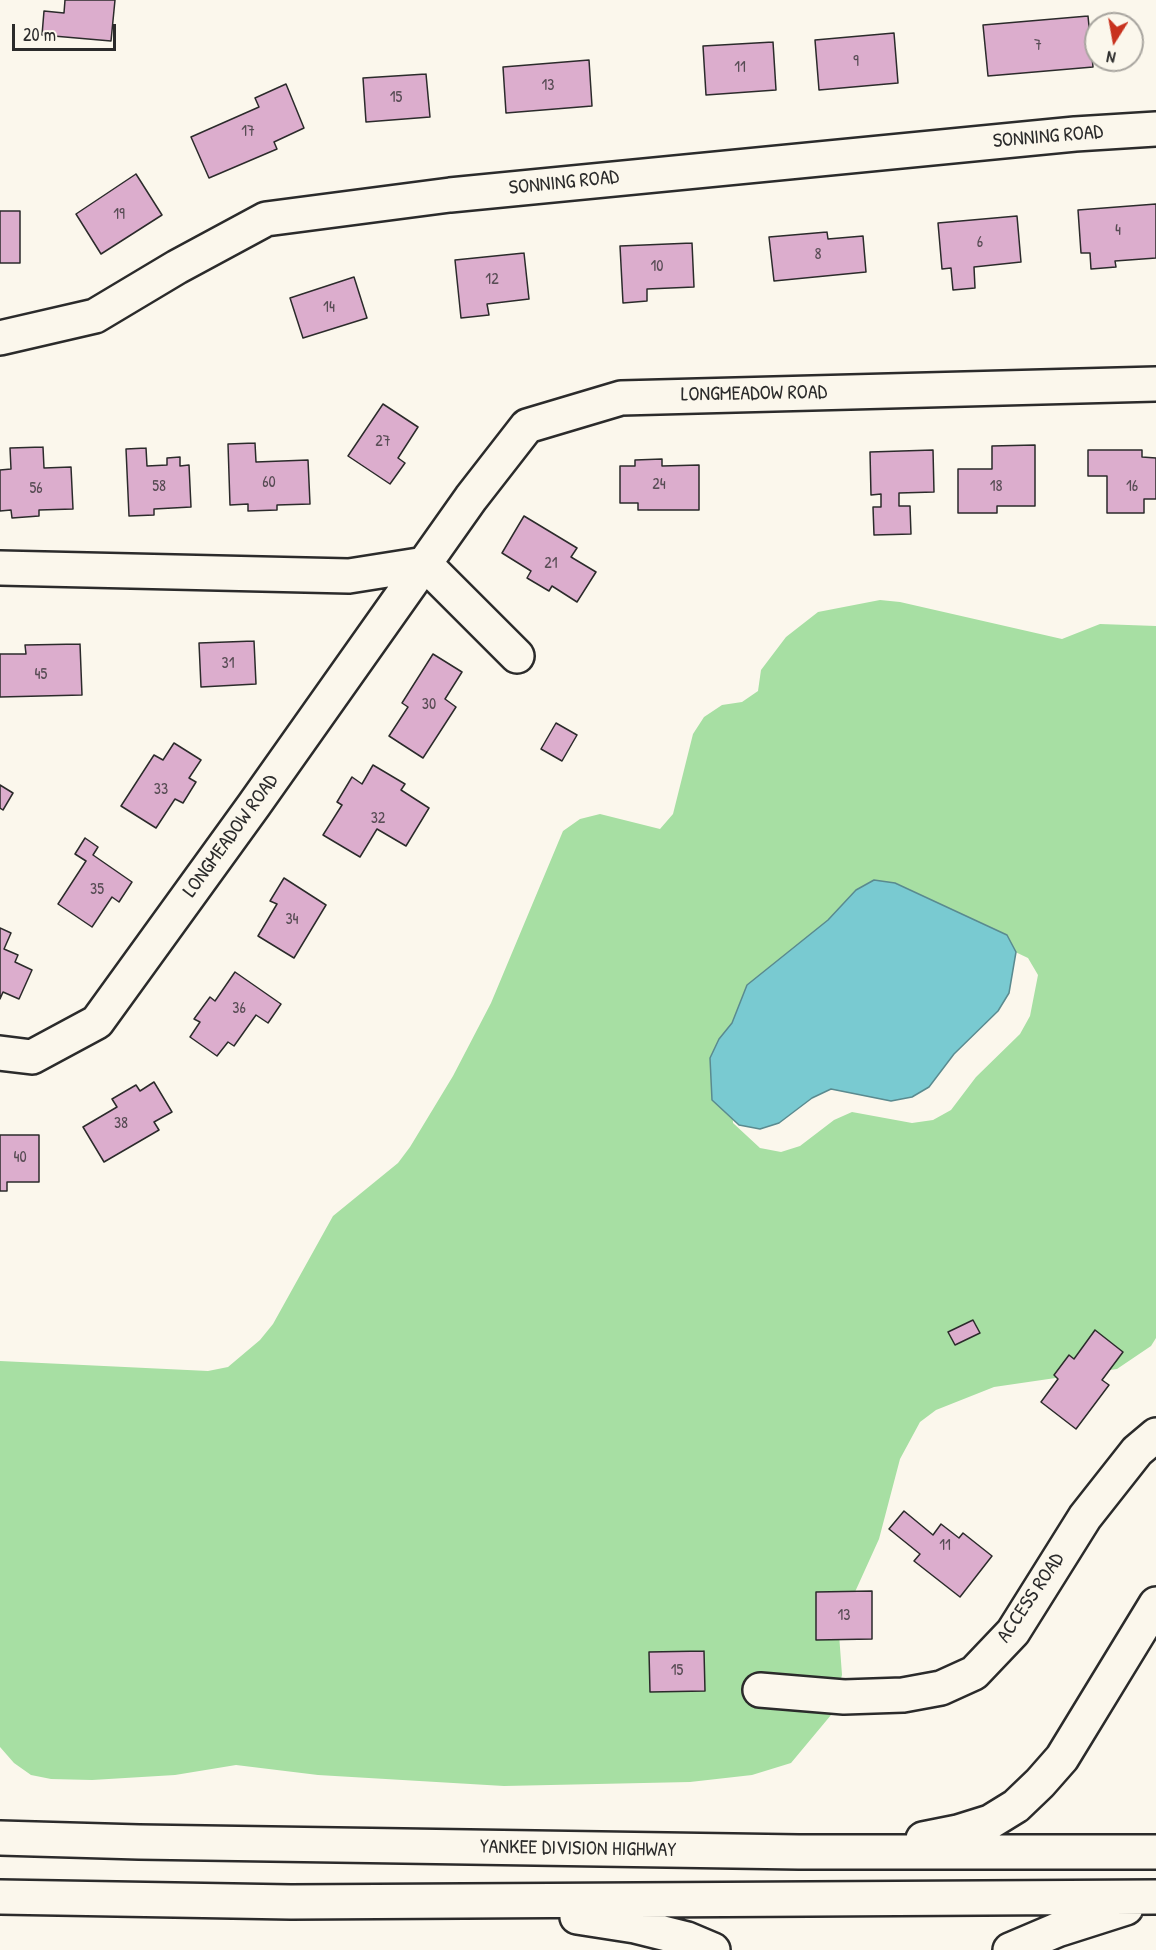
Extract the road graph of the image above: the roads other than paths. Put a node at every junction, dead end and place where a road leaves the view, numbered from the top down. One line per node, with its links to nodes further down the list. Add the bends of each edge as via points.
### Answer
1 (1156, 129): 2 (main road, SONNING ROAD, via 450,195 266,219 95,316)
2 (0, 338)
3 (1156, 384): 4 (main road, LONGMEADOW ROAD, via 621,398 527,426)
4 (425, 564): 5 (main road, via 349,576); 6 (main road); 7 (main road, LONGMEADOW ROAD, via 97,1022 32,1057)
5 (0, 568)
6 (517, 656)
7 (0, 1053)
8 (1156, 1435): 10 (main road, ACCESS ROAD, via 1137,1451 1085,1517 1013,1632 974,1673 941,1688 903,1695 844,1697)
9 (1156, 1604): 12 (main road, via 1062,1758 1016,1806 990,1822 958,1832 909,1842)
10 (759, 1690)
11 (0, 1838): 12 (main road, YANKEE DIVISION HIGHWAY)
12 (799, 1852): 13 (main road, YANKEE DIVISION HIGHWAY)
13 (1156, 1852)
14 (0, 1898): 16 (main road)
15 (1156, 1898): 16 (main road); 18 (main road, via 1057,1930)
16 (417, 1902): 17 (main road, via 635,1926)
17 (713, 1950)
18 (1010, 1950)

